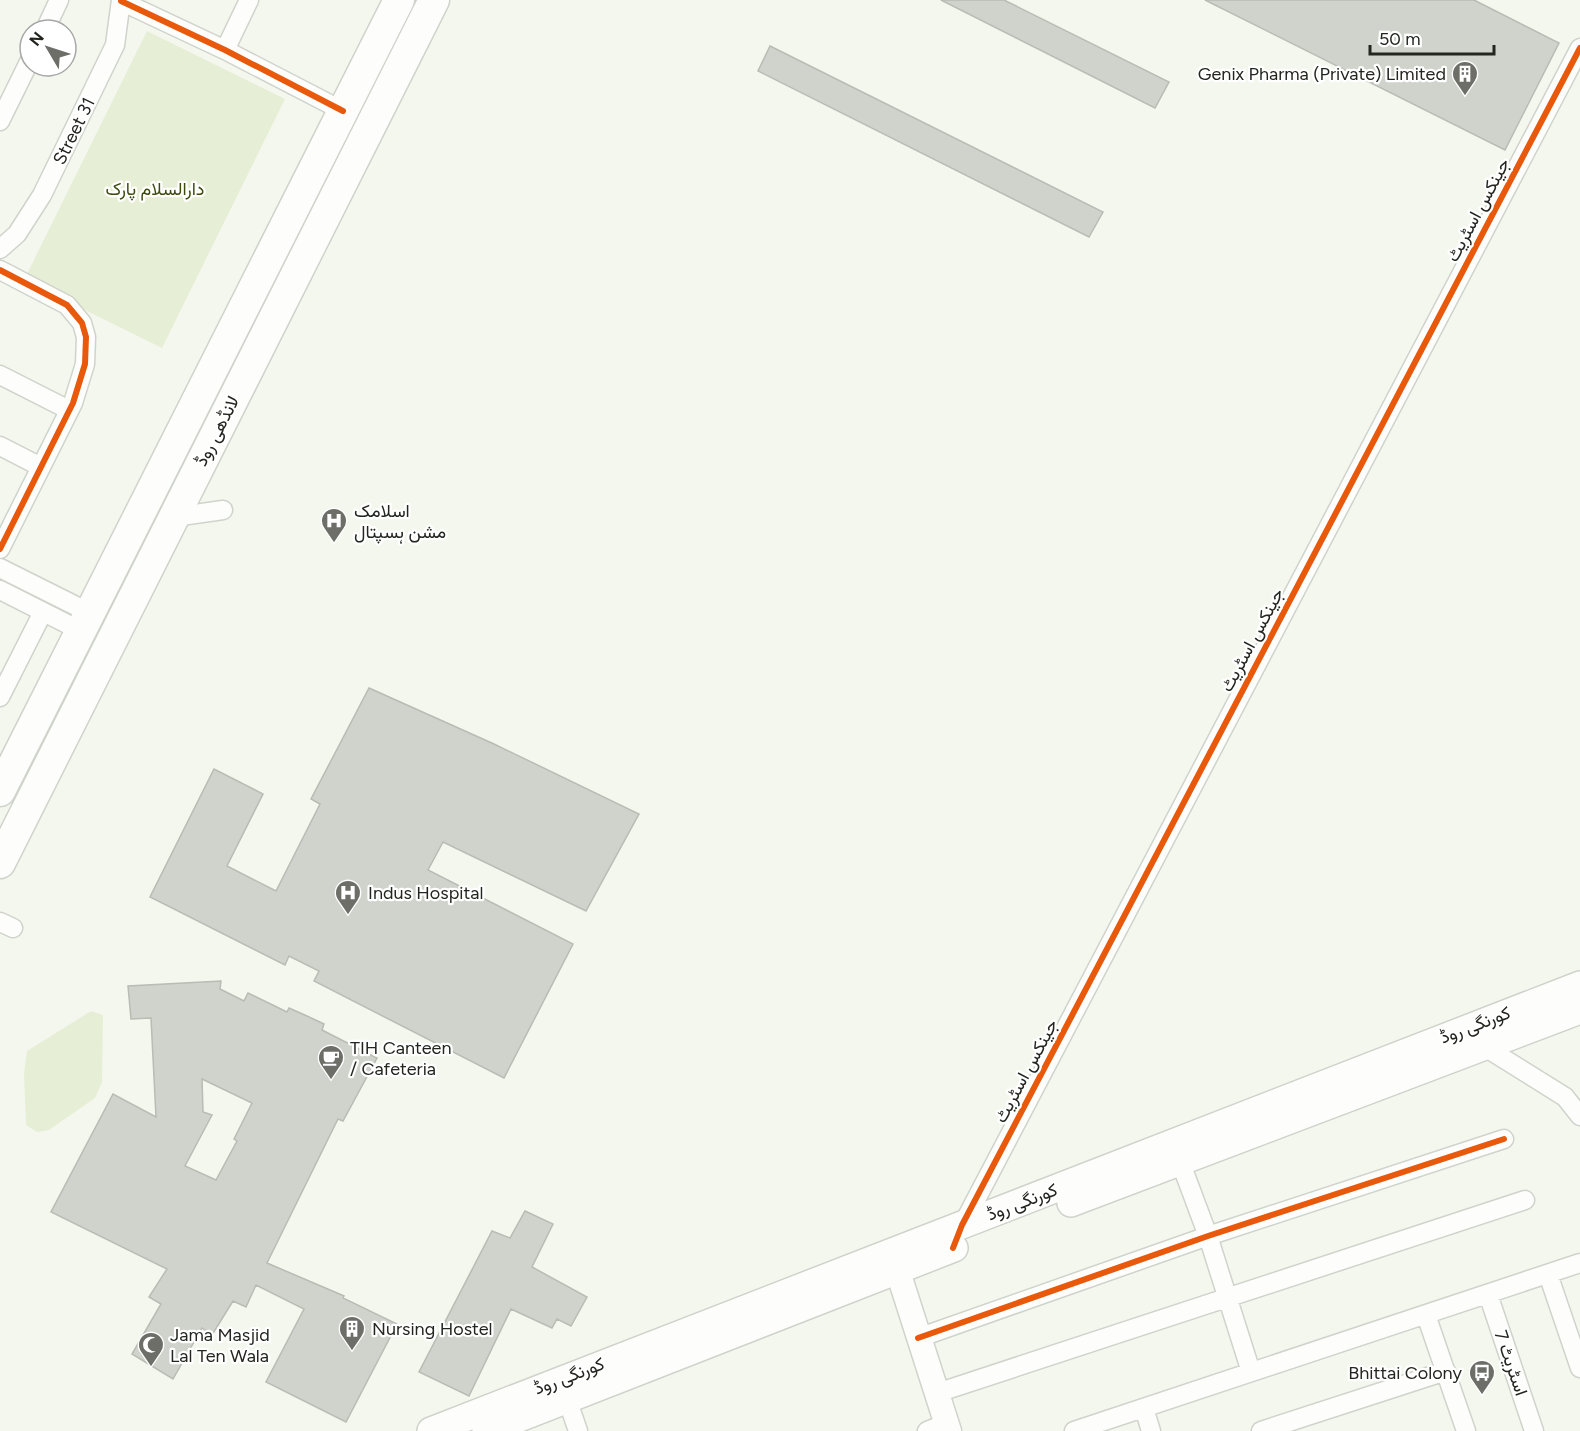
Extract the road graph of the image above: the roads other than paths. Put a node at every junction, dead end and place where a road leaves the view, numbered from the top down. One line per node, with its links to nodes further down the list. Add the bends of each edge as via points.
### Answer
1 (59, 0): 6 (street)
2 (249, 0): 8 (street)
3 (399, 0): 10 (main road, لانڈھی روڈ)
4 (434, 0): 19 (main road, لانڈھی روڈ)
5 (121, 1): 8 (street); 12 (street, Street 31, via 115,45 48,184 23,225)
6 (51, 18)
7 (1580, 48): 37 (street, جینکس اسٹریٹ)
8 (225, 50): 10 (street)
9 (21, 78): 11 (street)
10 (343, 111): 24 (main road, لانڈھی روڈ)
11 (2, 114)
12 (0, 249)
13 (0, 270): 15 (street, via 67,304 82,323 86,364)
14 (0, 375): 15 (street)
15 (69, 410): 17 (street)
16 (0, 446): 17 (street)
17 (41, 467): 20 (street)
18 (222, 510): 19 (street)
19 (174, 517): 27 (main road, لانڈھی روڈ)
20 (0, 549)
21 (0, 568): 24 (street)
22 (0, 590): 23 (street)
23 (43, 612): 24 (street); 25 (street)
24 (86, 622): 26 (main road, لانڈھی روڈ)
25 (0, 697)
26 (0, 791)
27 (0, 863)
28 (1580, 985): 31 (main road, کورنگی روڈ)
29 (1580, 1010): 30 (main road, کورنگی روڈ)
30 (1485, 1047): 31 (main road, کورنگی روڈ); 32 (street, via 1564,1097)
31 (1447, 1048): 34 (main road, کورنگی روڈ); 37 (main road, کورنگی روڈ)
32 (1580, 1116)
33 (1504, 1139): 36 (street)
34 (1180, 1161): 36 (street); 37 (main road, کورنگی روڈ)
35 (1525, 1200): 42 (street)
36 (1208, 1236): 42 (street); 44 (street)
37 (957, 1237): 38 (main road, کورنگی روڈ)
38 (894, 1260): 44 (street); 48 (main road, کورنگی روڈ)
39 (1580, 1263): 40 (street)
40 (1548, 1274): 41 (street); 45 (street)
41 (1488, 1294): 43 (street); 59 (street, اسٹریٹ 7)
42 (1227, 1296): 47 (street); 49 (street)
43 (1426, 1315): 46 (street); 47 (street)
44 (918, 1338): 49 (street)
45 (1580, 1368)
46 (1446, 1371): 57 (street); 58 (street)
47 (1251, 1372): 50 (street)
48 (563, 1389): 52 (main road, کورنگی روڈ); 53 (main road, کورنگی روڈ); 54 (street)
49 (937, 1393): 51 (street)
50 (1144, 1408): 55 (street); 56 (street)
51 (941, 1428)
52 (431, 1431)
53 (486, 1431)
54 (578, 1431)
55 (1074, 1431)
56 (1151, 1431)
57 (1261, 1431)
58 (1466, 1431)
59 (1534, 1431)

